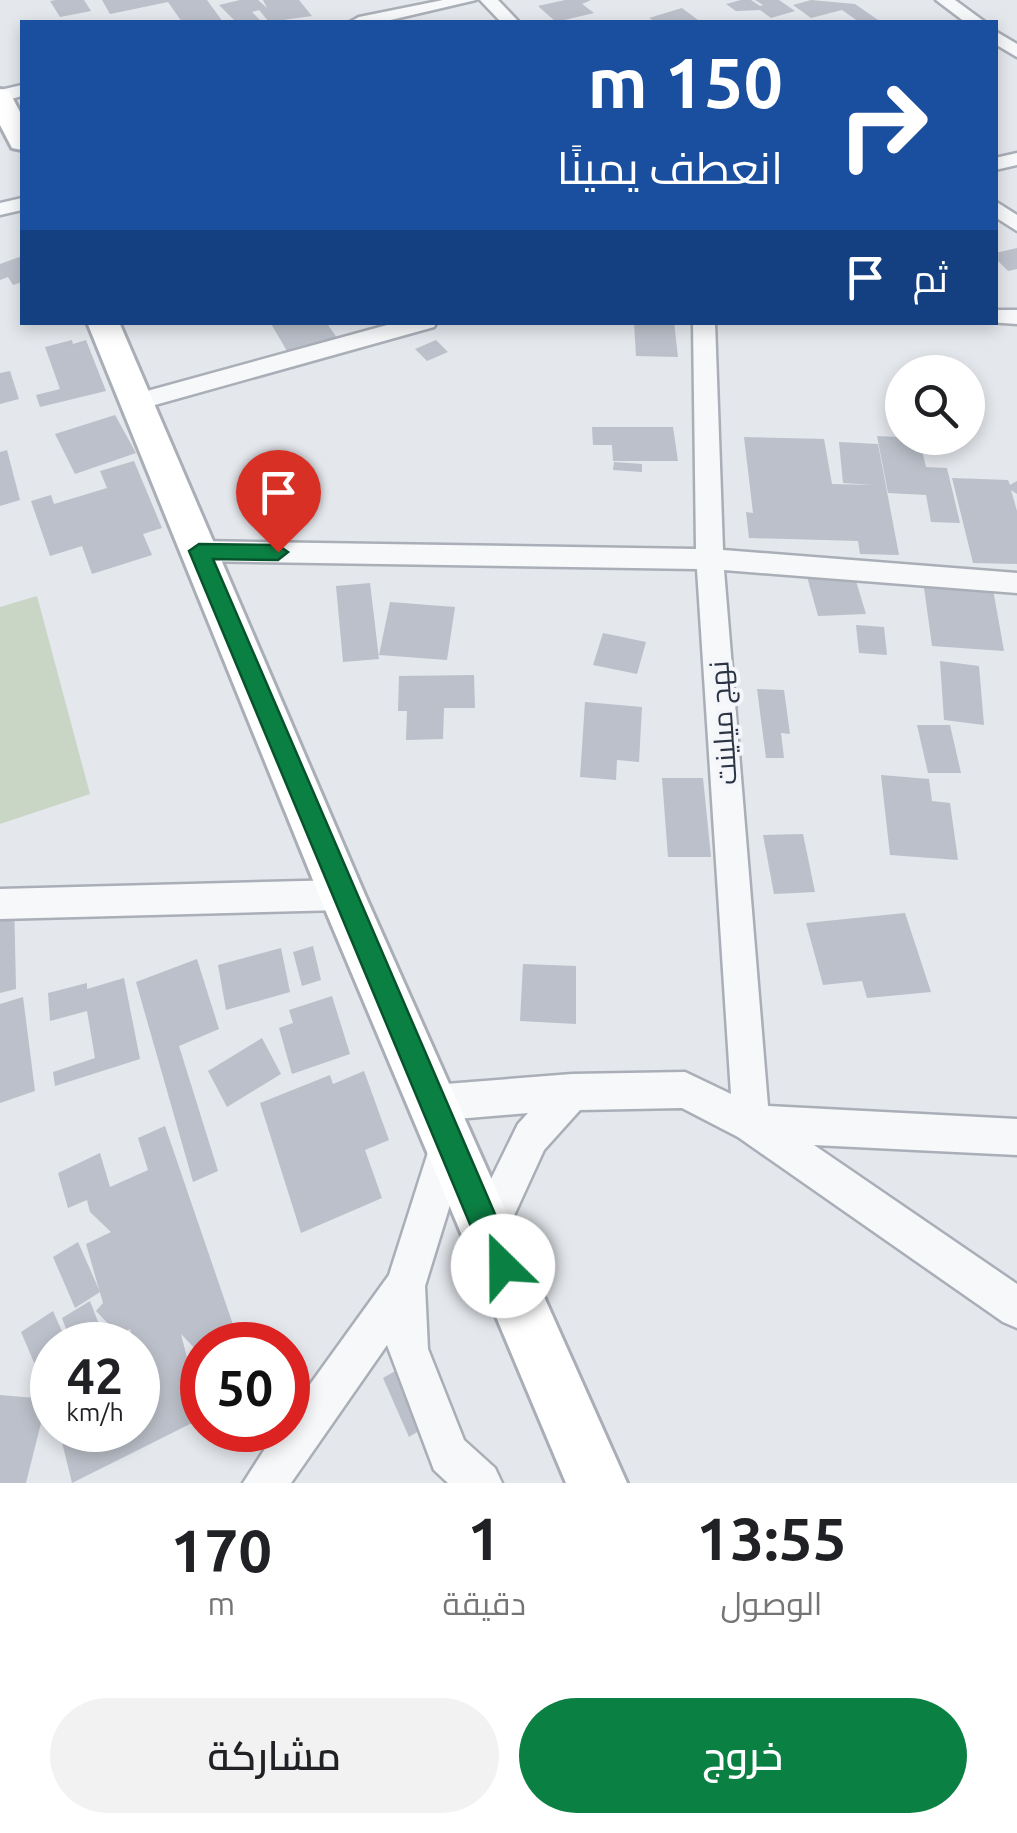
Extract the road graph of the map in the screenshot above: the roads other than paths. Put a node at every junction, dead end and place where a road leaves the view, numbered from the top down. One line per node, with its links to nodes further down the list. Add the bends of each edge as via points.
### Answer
1 (468, 0): 4 (street)
2 (488, 0): 5 (street)
3 (944, 0): 6 (street)
4 (369, 20)
5 (508, 20)
6 (969, 20)
7 (0, 96): 8 (main road)
8 (20, 138)
9 (104, 325): 12 (main road)
10 (415, 325): 12 (street)
11 (704, 325): 14 (street, نهج ميلينت)
12 (137, 402): 13 (main road)
13 (199, 551): 14 (street); 16 (main road)
14 (710, 559): 15 (street); 20 (street, نهج ميلينت)
15 (1017, 583)
16 (342, 895): 17 (street); 19 (main road)
17 (0, 904)
18 (572, 1092): 19 (street); 20 (street, via 684,1090); 22 (street, via 531,1137)
19 (441, 1123): 22 (main road); 23 (street)
20 (751, 1124): 21 (street); 24 (street)
21 (1017, 1136)
22 (487, 1230): 27 (main road)
23 (405, 1286): 25 (street); 26 (street, via 408,1349 449,1455)
24 (1017, 1308)
25 (265, 1483)
26 (480, 1483)
27 (596, 1483)

